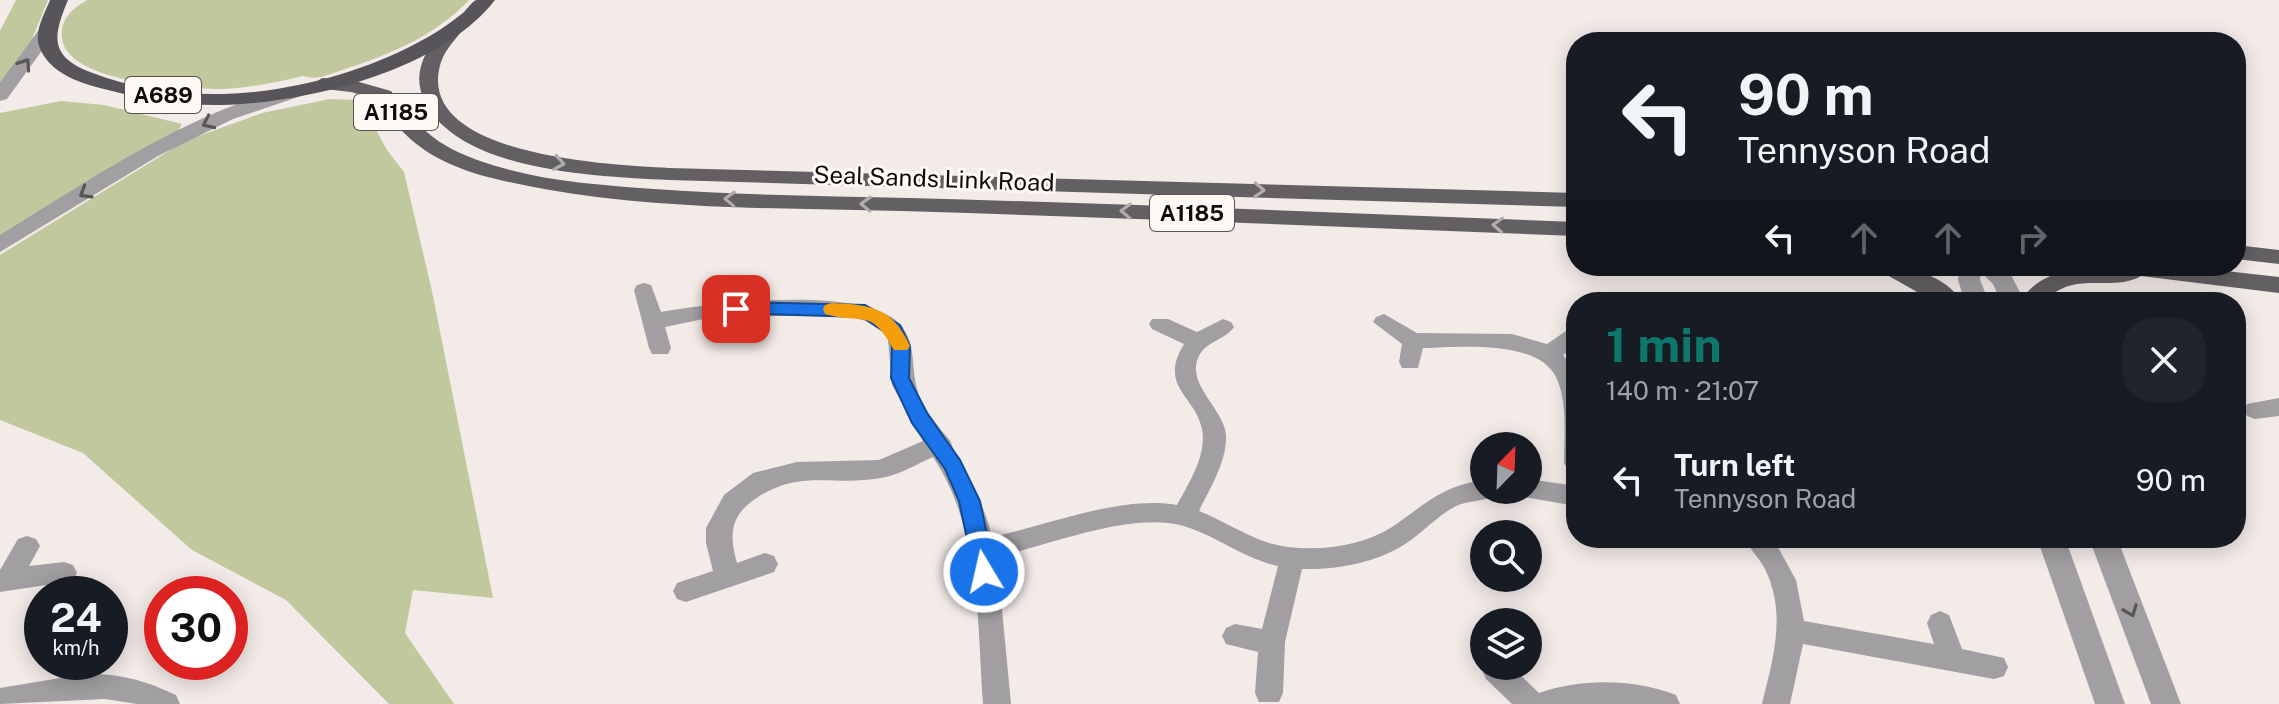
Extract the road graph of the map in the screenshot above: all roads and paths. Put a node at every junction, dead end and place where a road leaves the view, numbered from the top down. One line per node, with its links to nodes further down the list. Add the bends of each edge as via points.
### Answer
1 (486, 0): 4 (highway, A689)
2 (496, 0): 4 (highway, A689)
3 (59, 3): 6 (highway)
4 (472, 14): 5 (highway, A689)
5 (456, 27): 7 (highway, A689, via 395,59); 9 (main road, Seal Sands Link Road / A1185, one-way to 9, via 438,47 429,72 433,102 443,117 484,144 551,163 656,174)
6 (47, 31): 7 (highway, A689, via 51,54 61,65 108,85 198,99); 8 (street, one-way to 6)
7 (315, 86): 10 (main road, Seal Sands Link Road / A1185, one-way to 7, via 592,191 462,162 419,139 384,95 352,86); 11 (street, one-way to 11, via 226,115 163,145)
8 (0, 95)
9 (1566, 200)
10 (1566, 229)
11 (0, 245)
12 (2246, 253): 13 (main road)
13 (2279, 257)
14 (1908, 276): 19 (main road)
15 (2078, 276): 20 (main road)
16 (2205, 276): 17 (main road)
17 (2279, 285)
18 (644, 290): 21 (street)
19 (1937, 292)
20 (2041, 292)
21 (655, 321): 27 (street); 32 (street, via 730,309 865,311 893,329 901,346 905,392)
22 (1384, 322): 28 (street, via 1412,352 1500,340)
23 (1160, 324): 25 (street)
24 (1223, 327): 25 (street)
25 (1197, 341): 36 (street, via 1186,375 1211,421 1213,448)
26 (1566, 342): 28 (street)
27 (660, 348)
28 (1547, 355): 29 (street)
29 (1566, 379)
30 (2279, 407): 31 (street)
31 (2255, 410)
32 (940, 444): 41 (street, via 970,501); 45 (street, via 881,469 821,468 762,480 733,502 719,528)
33 (1542, 491): 35 (street)
34 (1470, 493): 42 (street, via 1430,507 1402,533 1367,549)
35 (1566, 495)
36 (1184, 516): 41 (street, via 1124,512); 42 (street)
37 (27, 546): 46 (street)
38 (1767, 548): 49 (street, via 1782,576)
39 (2055, 548): 63 (street)
40 (2107, 548): 64 (street, one-way to 64)
41 (982, 550): 58 (street)
42 (1292, 559): 51 (street)
43 (765, 564): 45 (street)
44 (64, 573): 46 (street)
45 (728, 577): 47 (street)
46 (4, 581)
47 (686, 591)
48 (1940, 623): 52 (street)
49 (1791, 630): 52 (street); 62 (street)
50 (1235, 636): 51 (street)
51 (1272, 642): 55 (street)
52 (1952, 658): 53 (street)
53 (1994, 667)
54 (1506, 680): 59 (street)
55 (1269, 693)
56 (0, 701): 57 (street, via 88,686 129,689)
57 (166, 704)
58 (997, 704)
59 (1531, 704)
60 (1544, 704): 61 (street, via 1585,694)
61 (1666, 704)
62 (1776, 704)
63 (2110, 704)
64 (2166, 704)

